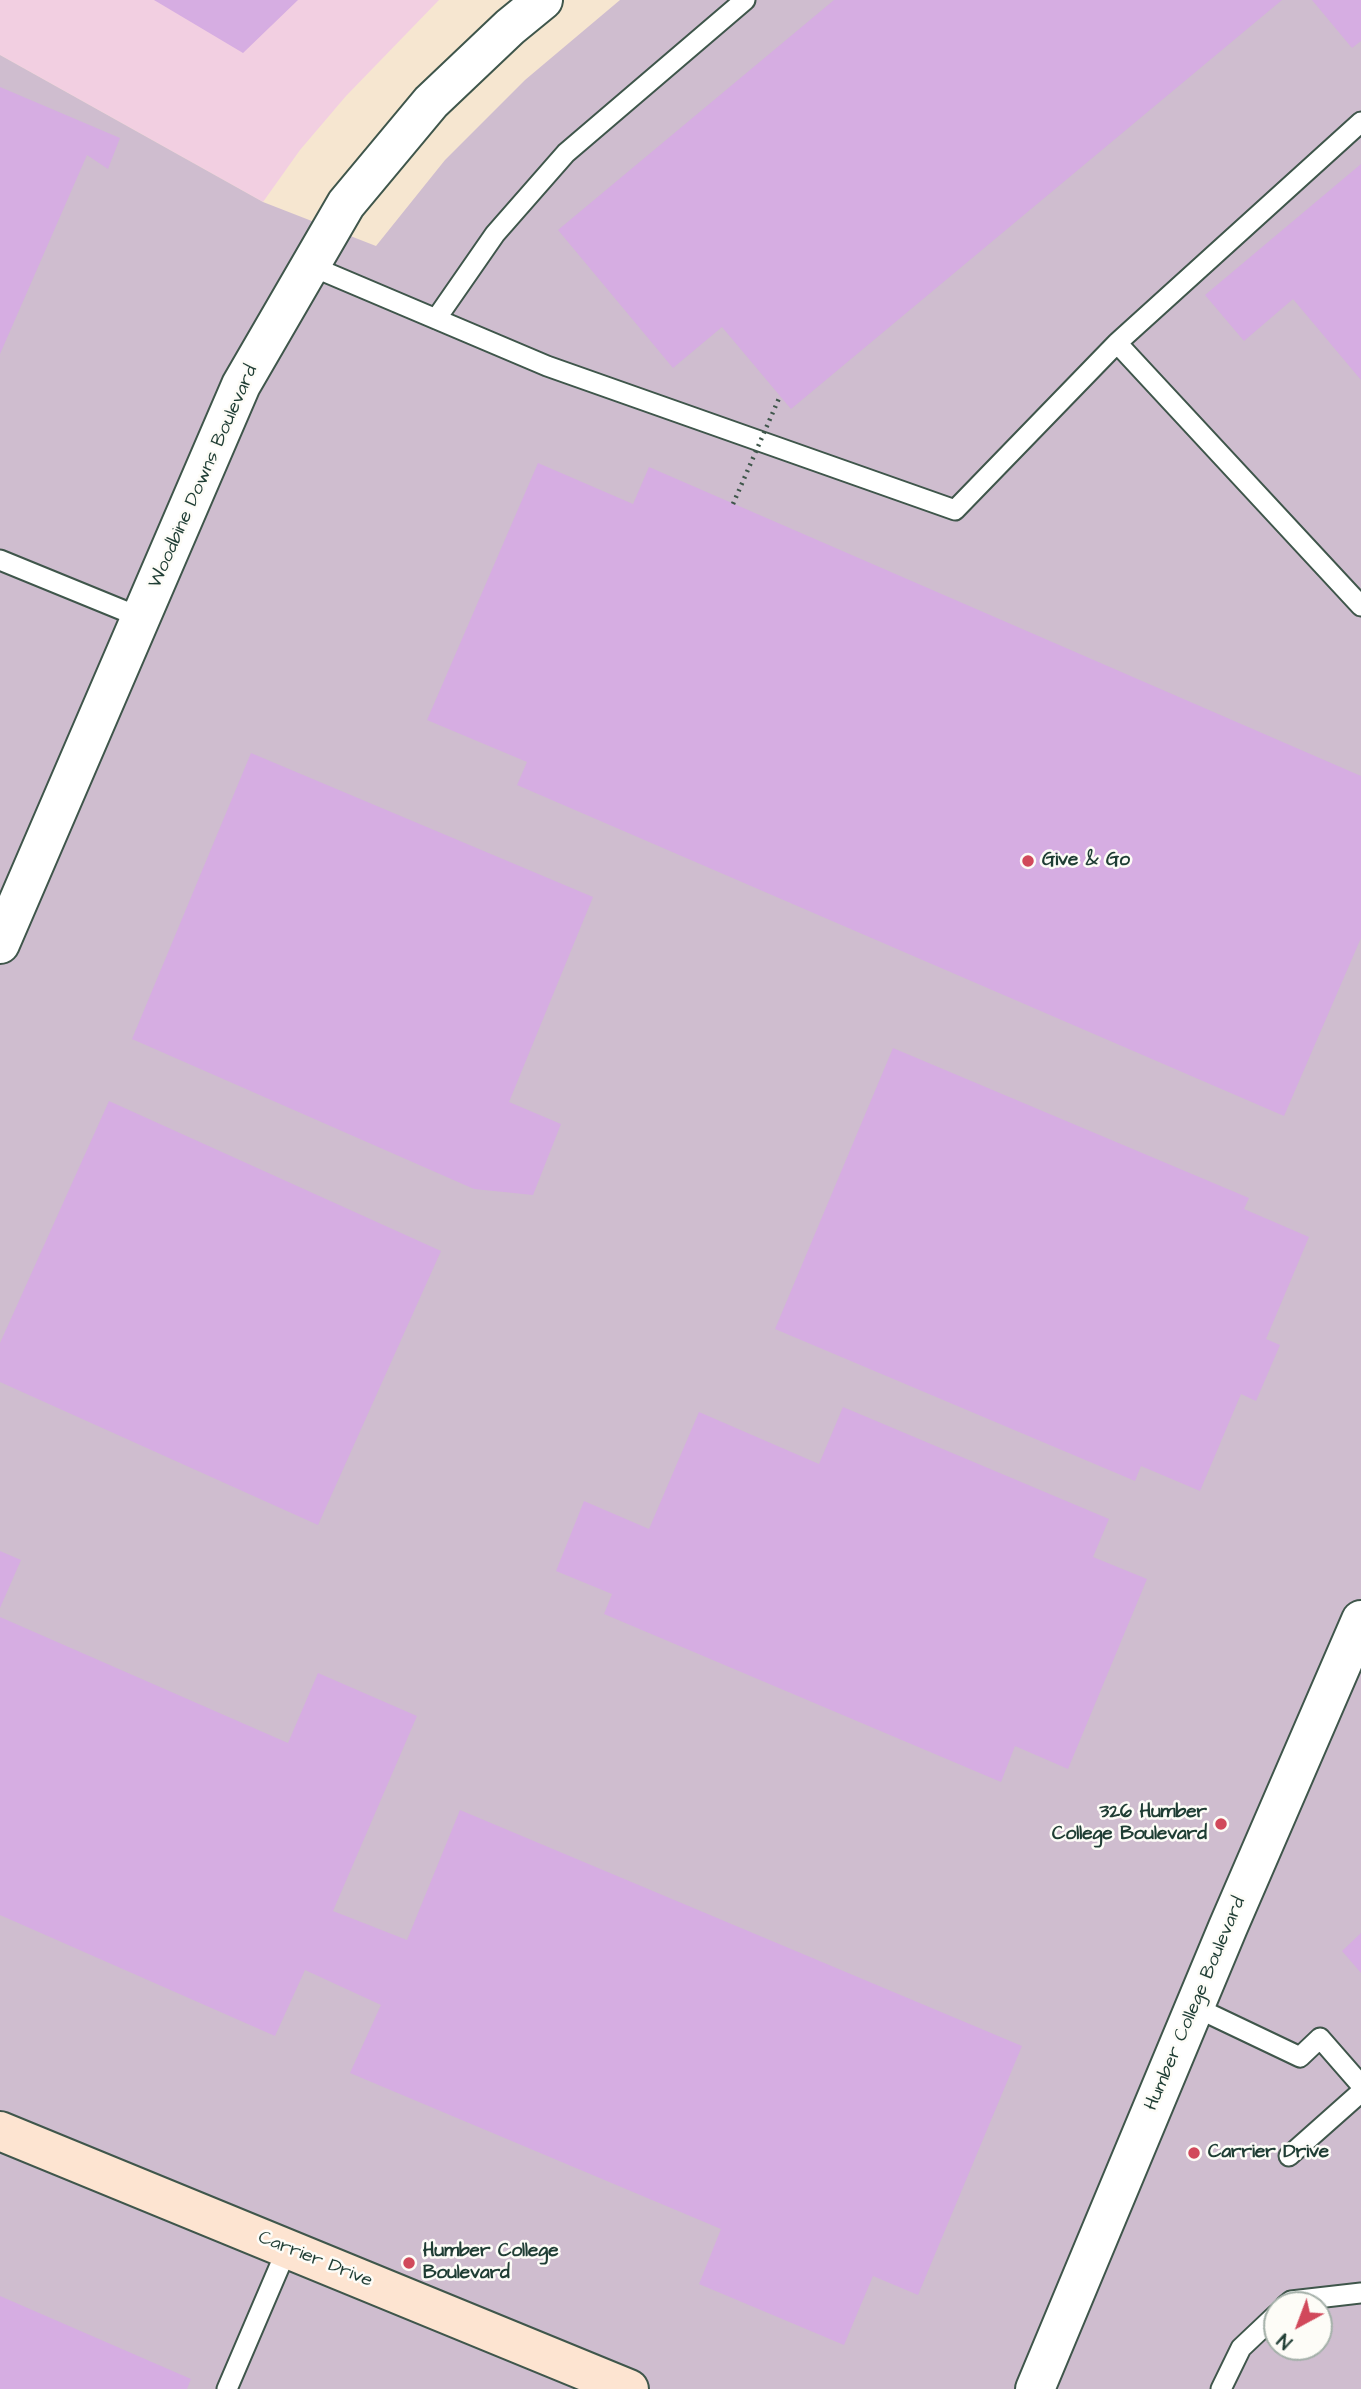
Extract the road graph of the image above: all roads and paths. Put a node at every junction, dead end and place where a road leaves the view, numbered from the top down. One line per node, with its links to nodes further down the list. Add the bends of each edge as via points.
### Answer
1 (544, 0): 4 (street, Woodbine Downs Boulevard, via 430,102 346,204)
2 (745, 0): 5 (lane, via 566,153 495,234)
3 (1361, 122): 6 (lane)
4 (311, 265): 5 (lane); 11 (street, Woodbine Downs Boulevard, via 241,384)
5 (436, 319): 6 (lane, via 547,366 955,510)
6 (1117, 344): 10 (lane)
7 (780, 396): 8 (path, bridge)
8 (733, 504)
9 (0, 560): 11 (lane)
10 (1361, 606)
11 (142, 618): 12 (street, Woodbine Downs Boulevard)
12 (0, 944)
13 (1361, 1620): 14 (street, Humber College Boulevard)
14 (1195, 2007): 15 (lane, via 1300,2056 1320,2038); 25 (street, Humber College Boulevard)
15 (1361, 2085)
16 (1361, 2092): 18 (lane)
17 (0, 2131): 19 (street, Carrier Drive)
18 (1289, 2156)
19 (286, 2249): 23 (lane); 24 (street, Carrier Drive)
20 (1361, 2293): 21 (lane)
21 (1333, 2296)
22 (1263, 2327): 26 (lane, via 1241,2348)
23 (227, 2389)
24 (629, 2389)
25 (1035, 2389)
26 (1220, 2389)

